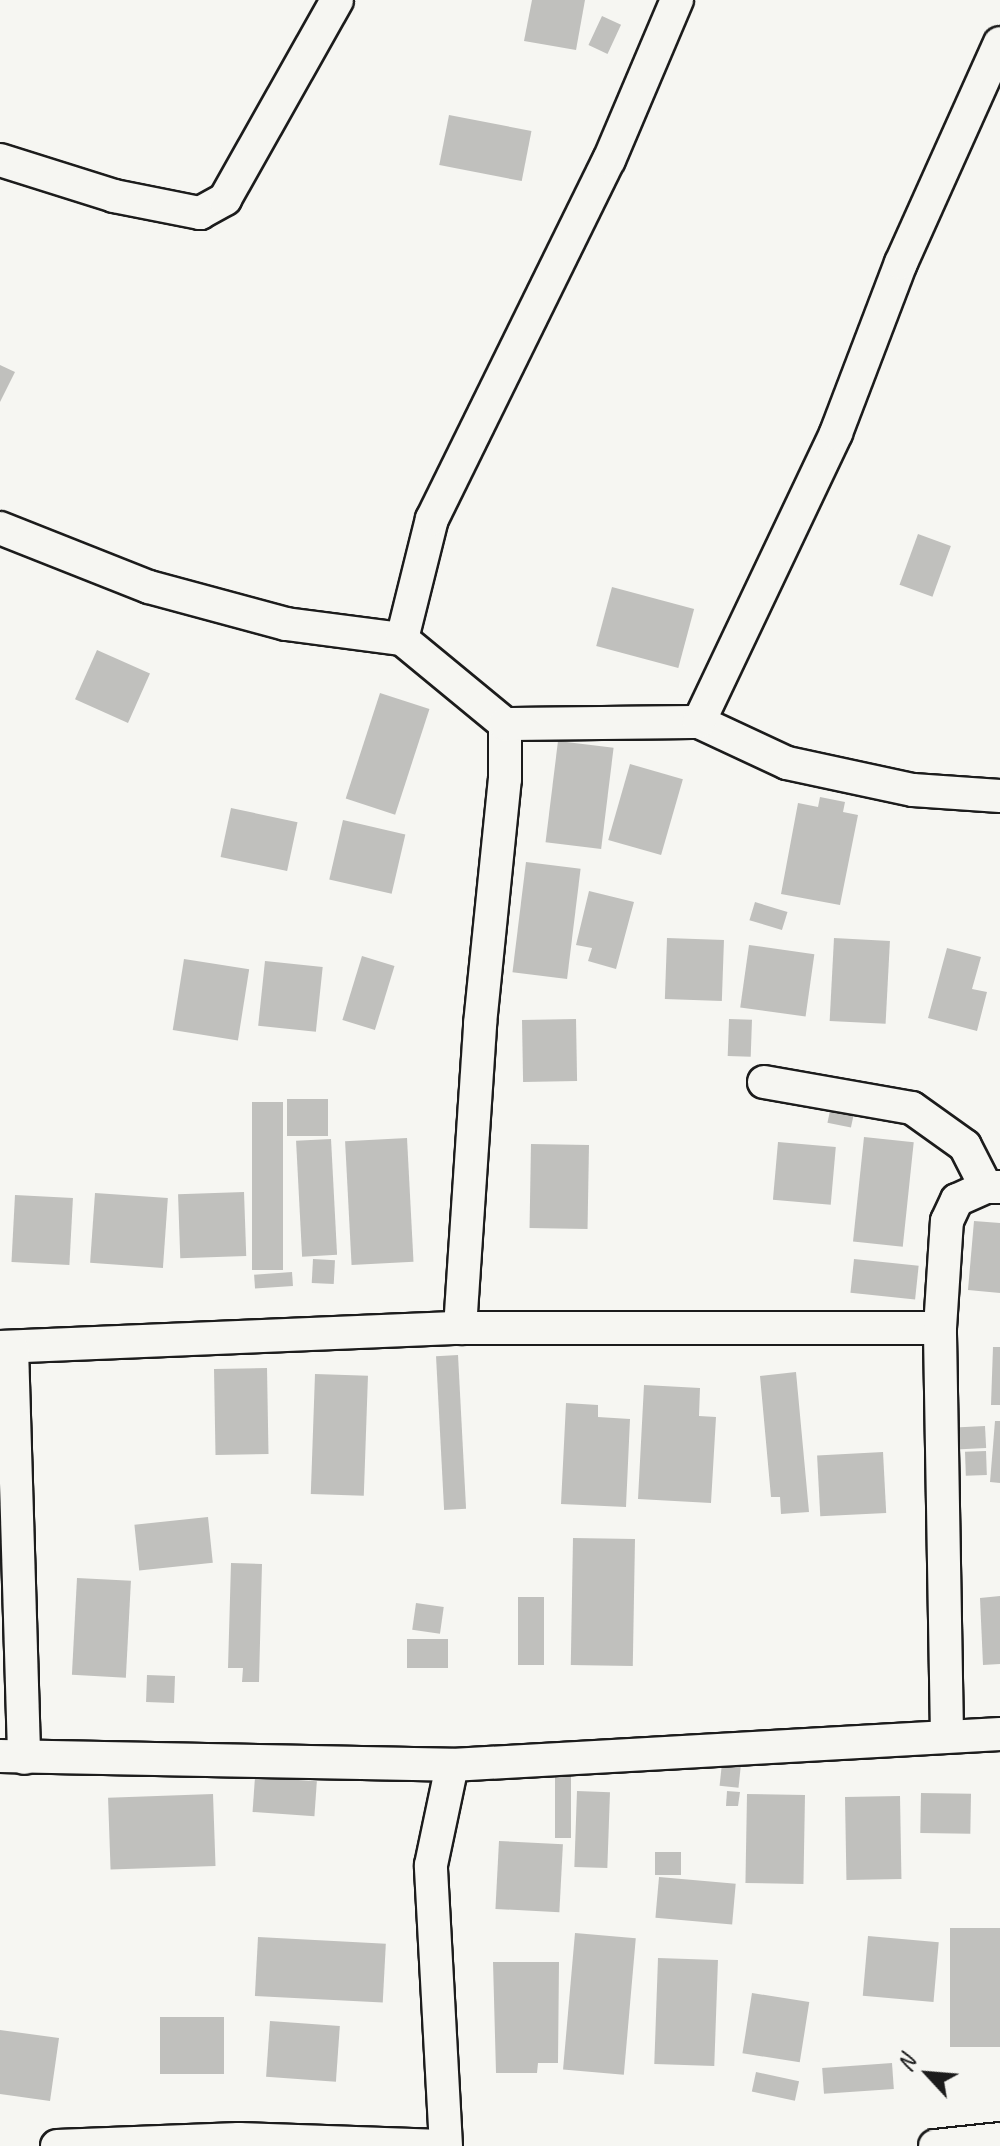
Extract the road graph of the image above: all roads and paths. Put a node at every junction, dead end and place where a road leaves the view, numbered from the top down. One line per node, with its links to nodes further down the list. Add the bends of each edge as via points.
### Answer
1 (337, 0): 4 (street, via 225,199 200,213 114,196)
2 (677, 0): 6 (street, via 609,160 432,519)
3 (1000, 43): 7 (street, via 884,303 836,433)
4 (0, 160)
5 (0, 528): 6 (street, via 149,587 286,624)
6 (402, 639): 8 (street)
7 (699, 722): 8 (street); 9 (street, via 787,763 913,790)
8 (505, 724): 12 (street, via 505,779 480,1024)
9 (1000, 796)
10 (764, 1082): 11 (street, via 912,1108 965,1146)
11 (993, 1187): 13 (street, via 957,1200 947,1221)
12 (460, 1328): 13 (street); 14 (street)
13 (940, 1328): 16 (street)
14 (6, 1348): 17 (street)
15 (1000, 1734): 16 (street)
16 (947, 1735): 18 (street)
17 (12, 1757): 18 (street)
18 (452, 1765): 21 (street, via 431,1865)
19 (1000, 2139): 22 (street)
20 (57, 2146): 21 (street, via 287,2139)
21 (444, 2146)
22 (935, 2146)

